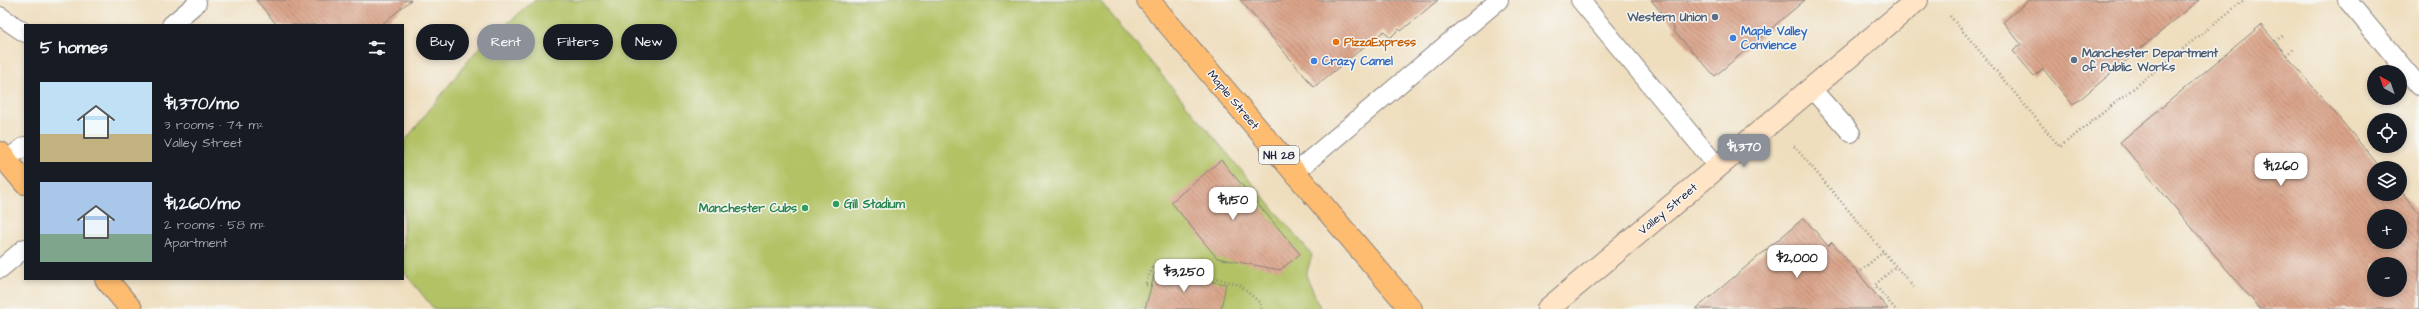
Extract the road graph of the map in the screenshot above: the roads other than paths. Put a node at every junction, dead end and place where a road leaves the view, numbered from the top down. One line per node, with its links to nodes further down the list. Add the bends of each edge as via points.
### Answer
1 (1148, 0): 16 (main road, Maple Street / NH 28)
2 (1499, 0): 16 (lane)
3 (1580, 0): 15 (lane)
4 (1917, 0): 11 (main road, Valley Street)
5 (2348, 0): 10 (lane)
6 (197, 3): 8 (lane)
7 (0, 16): 9 (lane)
8 (172, 24)
9 (24, 32)
10 (2419, 86)
11 (1811, 88): 12 (lane); 15 (main road, Valley Street)
12 (1851, 133)
13 (24, 146): 14 (lane)
14 (3, 157): 17 (main road)
15 (1718, 167): 23 (main road, Valley Street)
16 (1294, 173): 22 (main road, Maple Street / NH 28)
17 (24, 182)
18 (24, 249): 19 (lane)
19 (0, 269)
20 (107, 280): 21 (main road)
21 (131, 309)
22 (1411, 309)
23 (1548, 309)

